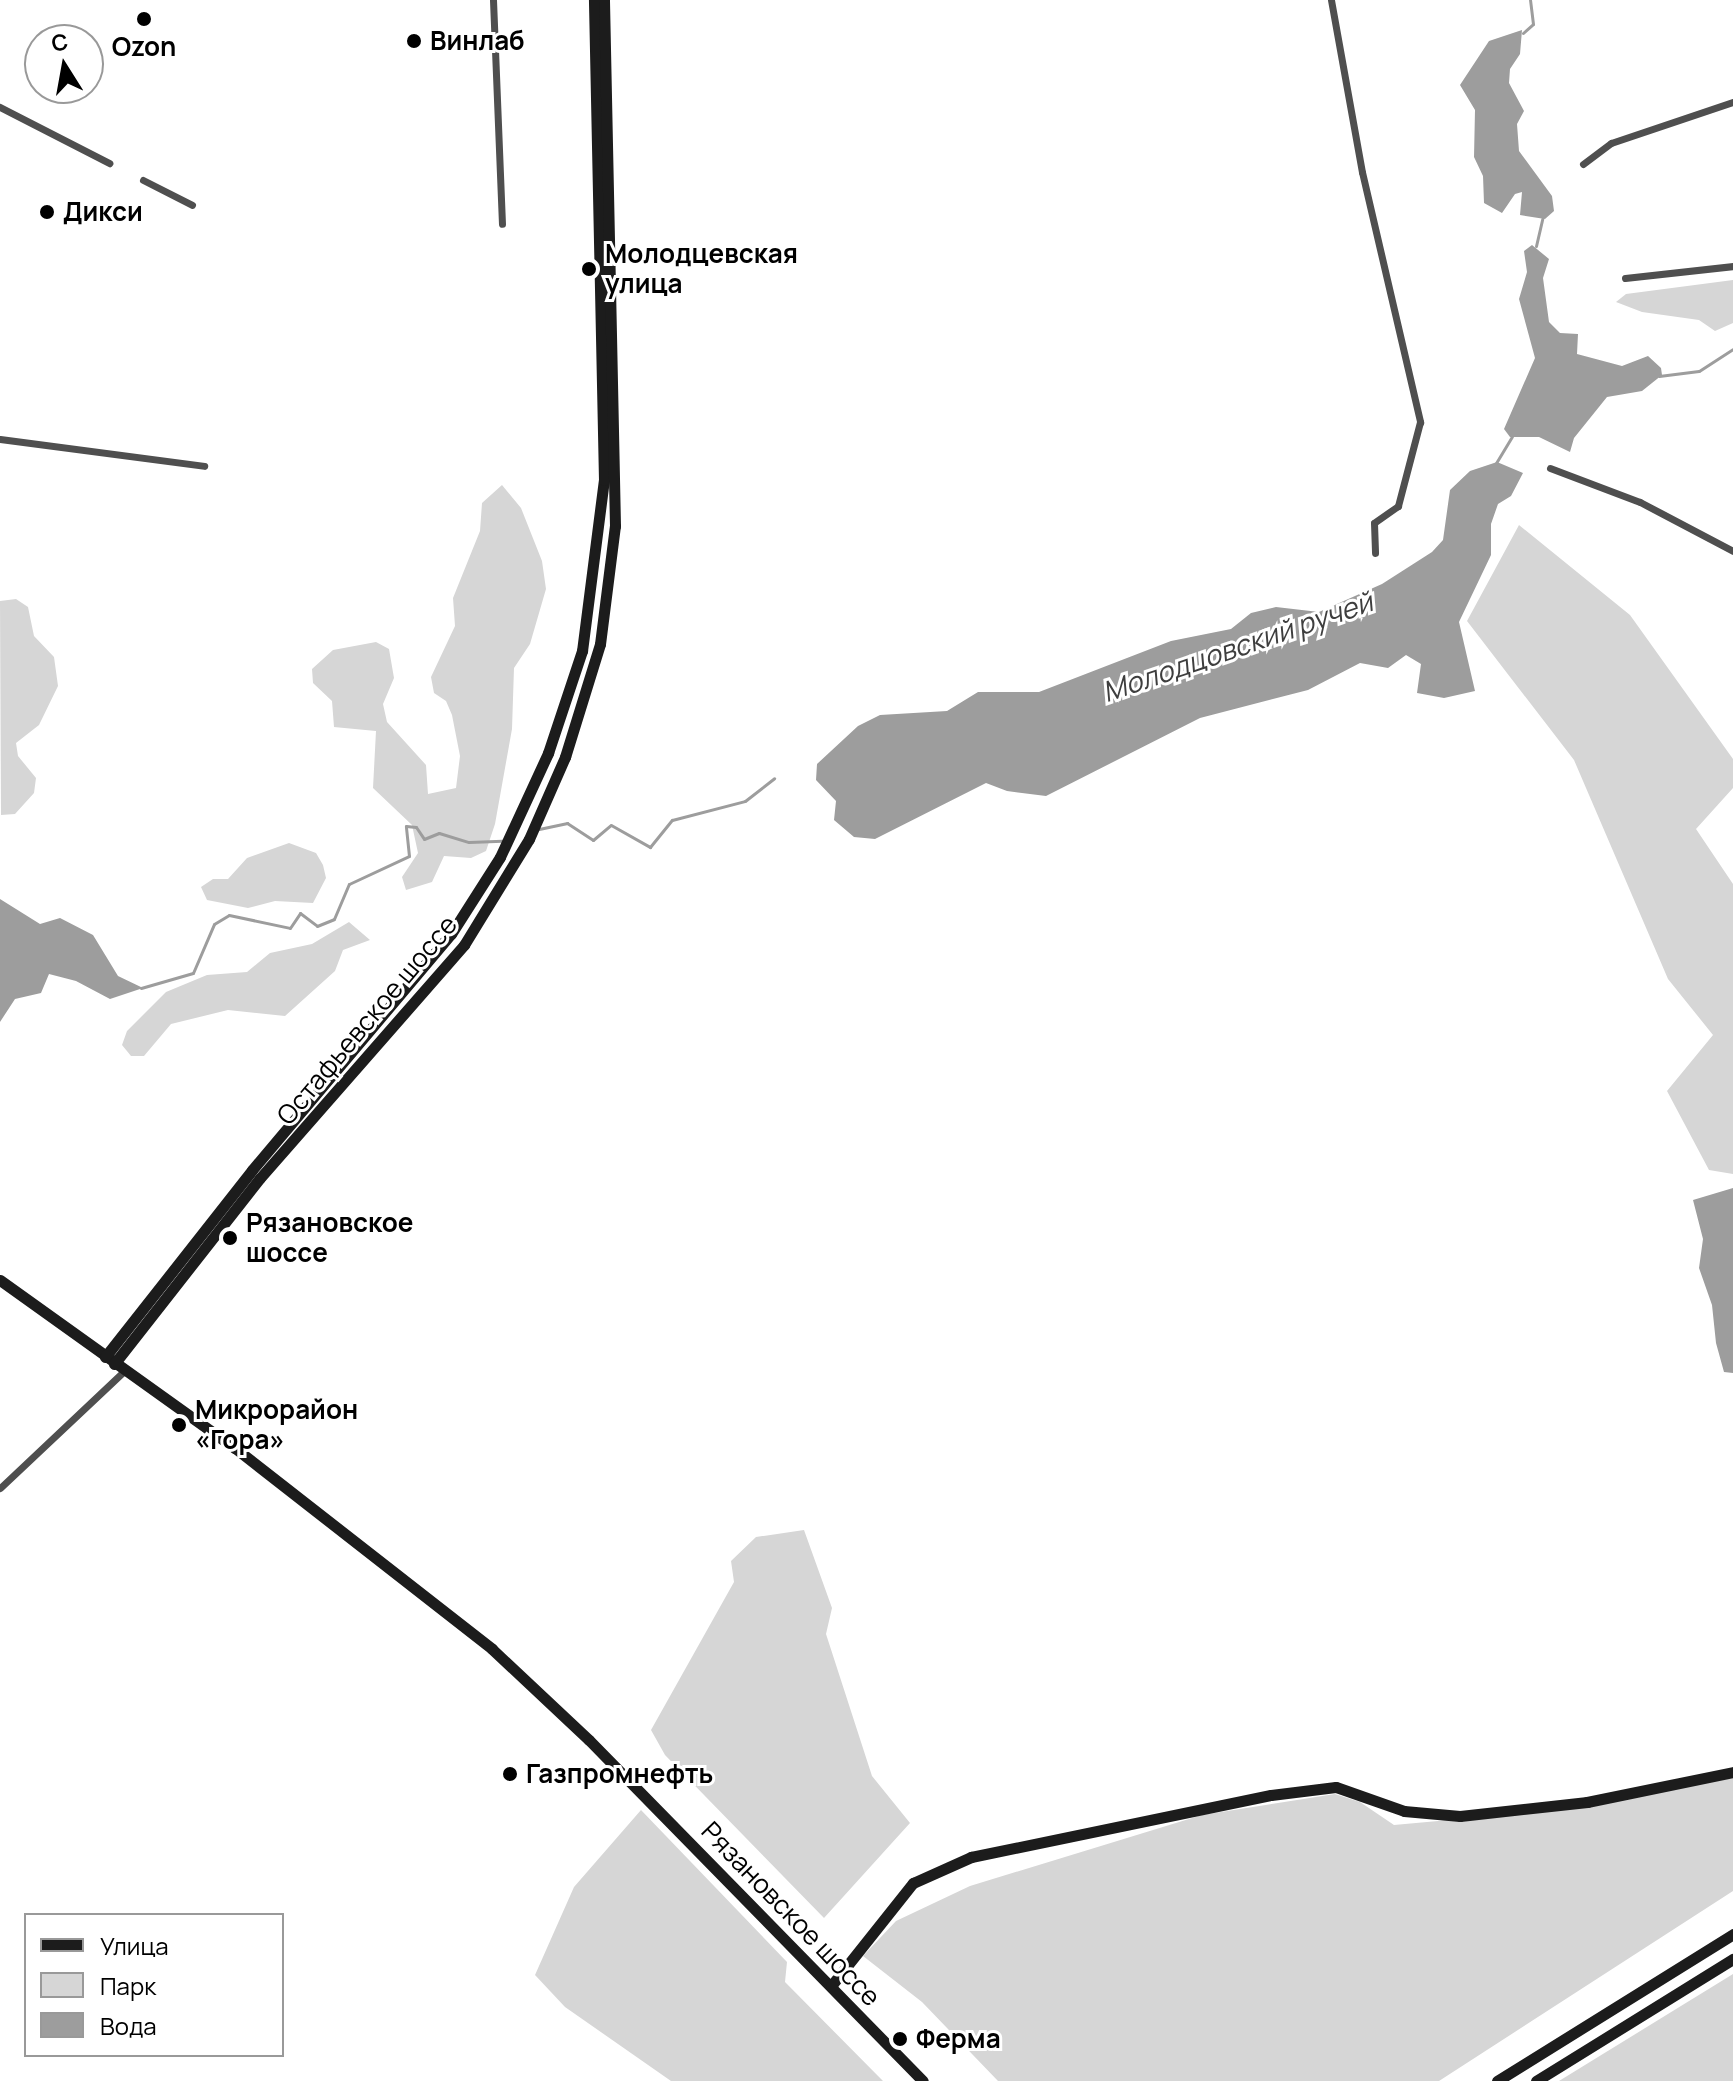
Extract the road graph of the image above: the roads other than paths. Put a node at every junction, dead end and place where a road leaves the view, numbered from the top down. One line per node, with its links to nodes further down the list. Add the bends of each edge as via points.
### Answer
1 (493, 0): 11 (street)
2 (594, 0): 20 (main road, Остафьевское шоссе, via 604,480 582,651 548,753 500,857 451,934 252,1170)
3 (604, 0): 20 (main road, Остафьевское шоссе, via 615,526 600,644 565,757 529,839 464,945 260,1178)
4 (1331, 0): 18 (street, via 1362,172 1420,422 1398,506 1374,523)
5 (1733, 102): 8 (street, via 1611,143)
6 (0, 107): 7 (street)
7 (109, 163)
8 (1583, 164)
9 (143, 180): 10 (street)
10 (192, 205)
11 (502, 224)
12 (1733, 266): 13 (street)
13 (1625, 278)
14 (0, 439): 15 (street)
15 (204, 466)
16 (1550, 468): 17 (street, via 1640,502)
17 (1733, 551)
18 (1375, 553)
19 (0, 1280): 20 (main road, Рязановское шоссе)
20 (115, 1364): 21 (street); 25 (main road, Рязановское шоссе, via 235,1448 492,1649)
21 (0, 1488)
22 (1733, 1772): 25 (main road, via 1587,1802 1460,1816 1404,1811 1336,1787 1271,1795 971,1857 913,1883)
23 (1733, 1934): 27 (main road)
24 (1733, 1959): 28 (main road)
25 (831, 1986): 26 (main road, Рязановское шоссе)
26 (923, 2081)
27 (1497, 2081)
28 (1536, 2081)

